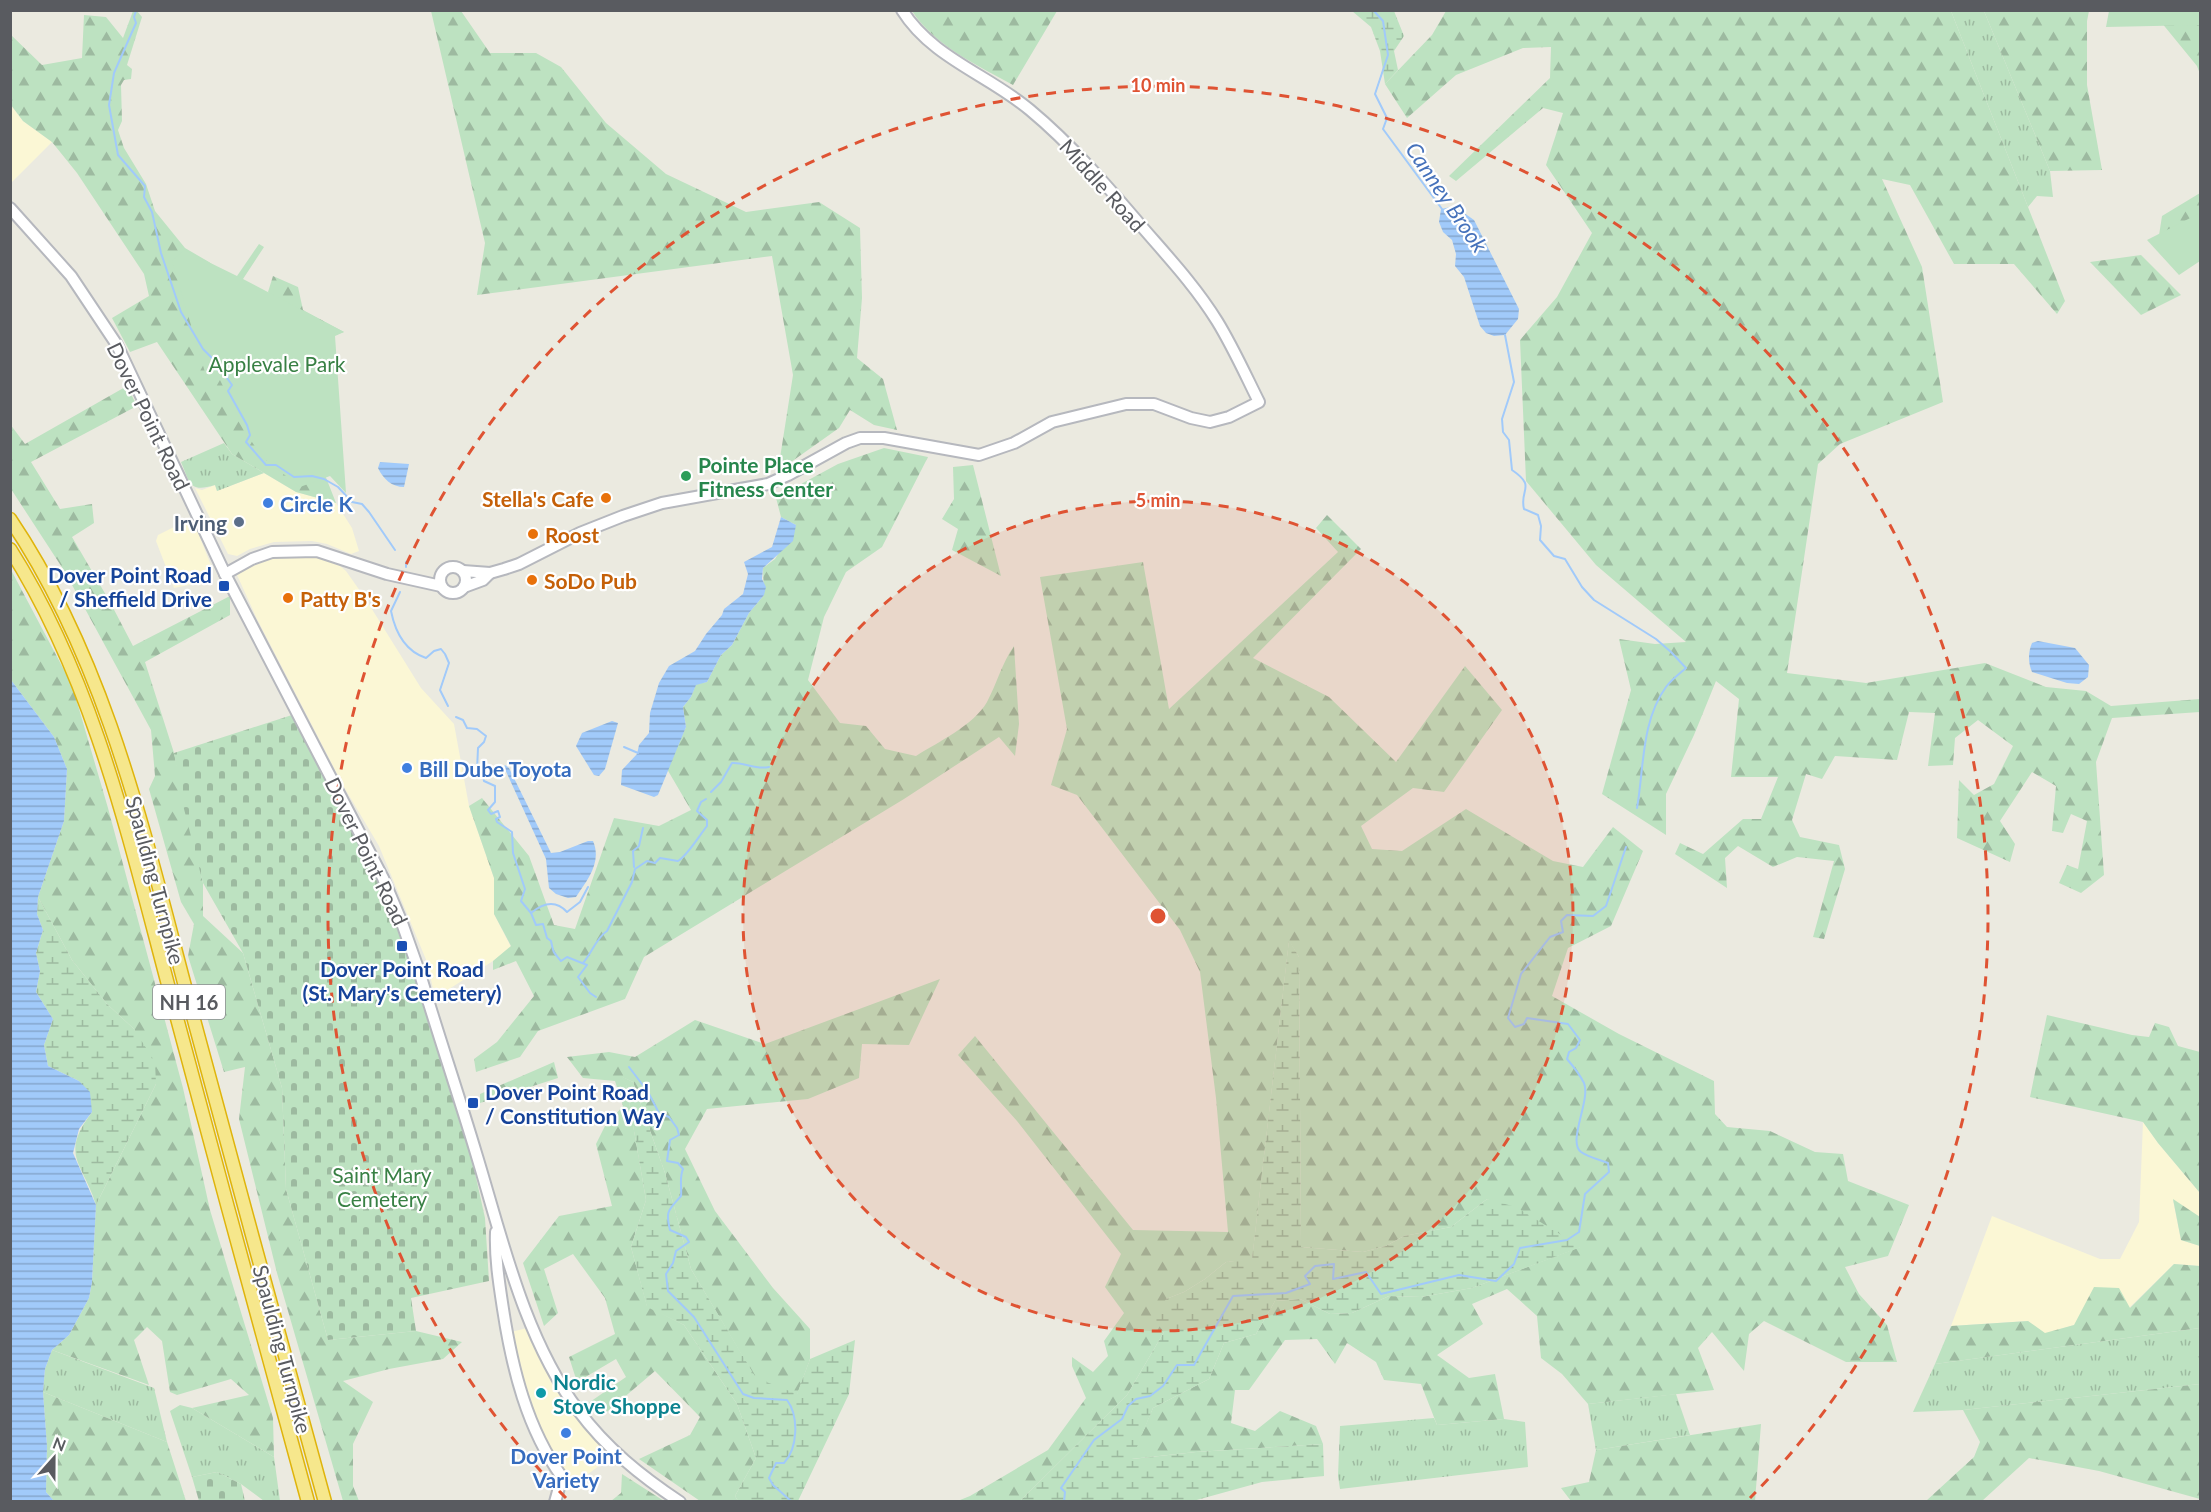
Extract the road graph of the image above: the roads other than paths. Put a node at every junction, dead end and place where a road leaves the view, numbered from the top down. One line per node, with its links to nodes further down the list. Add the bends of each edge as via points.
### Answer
1 (902, 10): 7 (street, Middle Road, via 937,49 1037,116 1118,199 1199,294 1259,402 1210,422 1154,404 1136,403 1052,422 987,453 970,454 876,437 853,440 778,480 643,509)
2 (10, 208): 8 (street, Dover Point Road, via 71,276 117,345)
3 (10, 519): 14 (highway, Spaulding Turnpike / NH 16, via 56,596 91,671 132,788)
4 (10, 549): 13 (highway, Spaulding Turnpike / NH 16, via 60,640 103,748)
5 (463, 571): 6 (street, via 453,567); 7 (street); 11 (street)
6 (442, 573): 9 (street); 10 (street)
7 (490, 573): 11 (street)
8 (225, 574): 9 (street, via 272,552 317,551); 12 (street, Dover Point Road, via 393,900 420,974)
9 (411, 579): 10 (street)
10 (441, 586): 11 (street, via 451,593)
11 (464, 587)
12 (496, 1222): 15 (street, via 495,1258 508,1341 528,1413 562,1477); 16 (street, Dover Point Road, via 532,1326 567,1393 626,1462)
13 (308, 1502)
14 (325, 1502)
15 (555, 1502)
16 (680, 1502)

